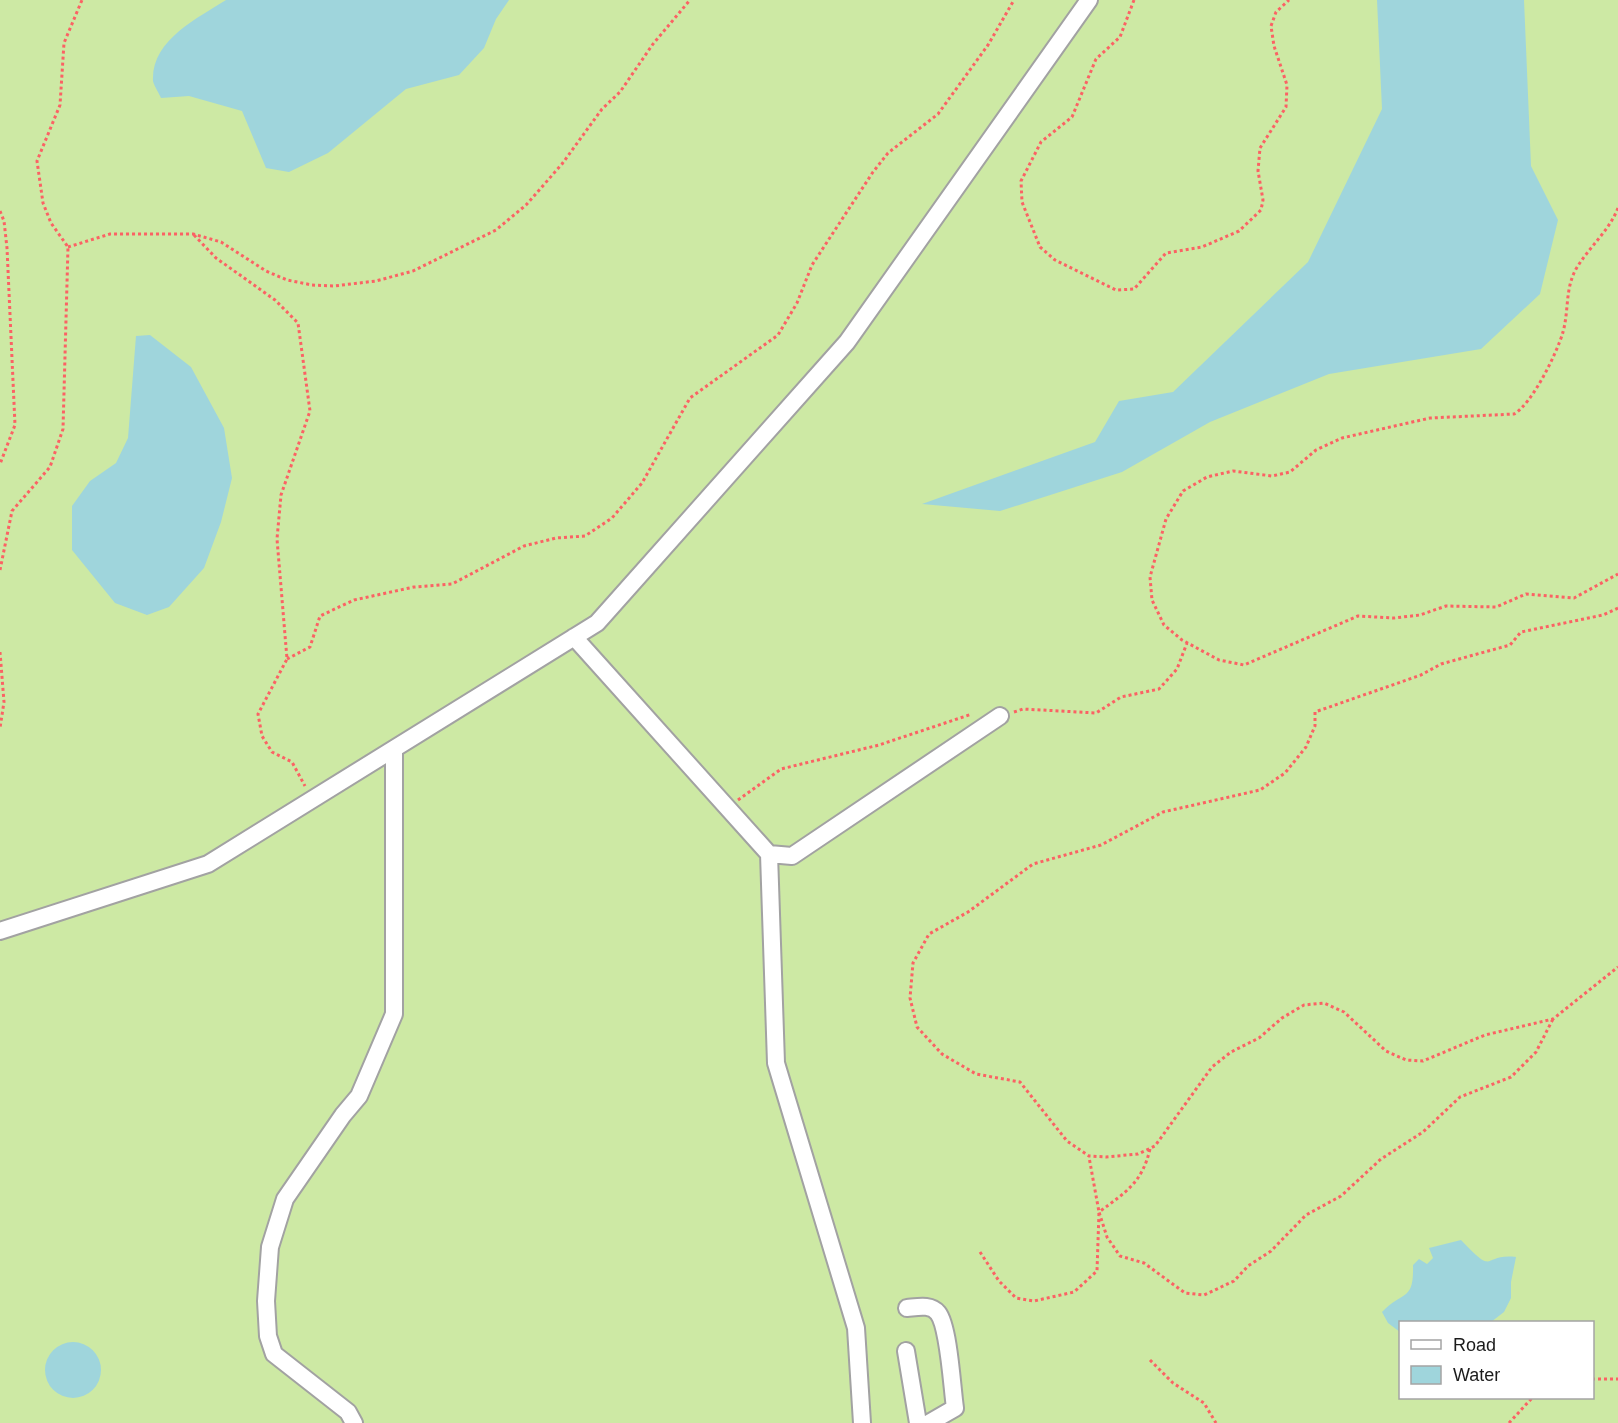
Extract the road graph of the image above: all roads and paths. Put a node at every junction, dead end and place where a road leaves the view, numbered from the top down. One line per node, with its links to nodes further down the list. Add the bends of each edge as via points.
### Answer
1 (82, 0): 10 (path, via 64,43 60,105 37,161 43,203)
2 (690, 0): 9 (path, via 526,205 496,230 413,271 376,281 312,285 287,280 220,242)
3 (1014, 0): 18 (path, via 988,45 938,114 888,153 873,172 812,265 797,303 778,335 690,398 642,483 612,518 585,536 524,546 452,584 414,587 354,600 320,616 310,646)
4 (1089, 0): 15 (street, via 847,342 597,622)
5 (1134, 0): 6 (path, via 1120,37 1096,59 1072,117 1041,142 1021,181 1022,202 1040,247 1055,260 1116,290 1134,289 1166,253 1202,248 1239,231 1262,210 1260,148 1286,106 1287,85 1271,26 1276,12)
6 (1288, 0)
7 (1618, 208): 16 (path, via 1576,269 1557,349 1524,408 1514,414 1430,418 1342,438 1316,450 1290,472 1272,476 1233,471 1208,477 1183,491 1166,519 1150,577 1152,600 1164,625)
8 (0, 211): 11 (path, via 7,248 15,425)
9 (193, 234): 10 (path, via 110,234); 18 (path, via 216,258 275,300 298,323 310,411 280,495 277,539)
10 (68, 247): 12 (path, via 63,429 50,467 12,511)
11 (0, 464)
12 (0, 570)
13 (1618, 574): 16 (path, via 1574,598 1526,594 1496,607 1446,606 1394,618 1358,616 1244,665 1220,660)
14 (1618, 608): 29 (path, via 1603,615 1521,632 1509,645 1441,664 1421,675 1315,712 1315,726 1306,747 1286,773 1260,790 1163,812 1101,845 1033,864 968,912 929,934 913,963 910,998 917,1027 942,1054 976,1074 1020,1082 1067,1141)
15 (574, 637): 21 (street); 23 (street)
16 (1187, 643): 19 (path, via 1178,669 1159,689 1121,696 1096,713 1023,709)
17 (0, 652): 20 (path, via 4,702)
18 (286, 659): 22 (path, via 258,714 262,736 272,752 292,762)
19 (1000, 716): 23 (path, via 970,714 879,745 782,769); 24 (street, via 792,856)
20 (0, 728)
21 (394, 749): 22 (street); 38 (street, via 393,1014 360,1096 285,1199 270,1247 266,1301 268,1336 274,1354 348,1412)
22 (312, 800): 25 (street, via 208,864)
23 (727, 808): 24 (street)
24 (769, 854): 39 (street, via 776,1063 856,1328)
25 (0, 931)
26 (1618, 967): 27 (path)
27 (1553, 1019): 28 (path, via 1485,1035 1423,1061 1406,1060 1386,1051 1344,1012 1324,1003 1304,1005 1212,1067); 30 (path, via 1536,1052 1511,1077 1460,1097 1423,1132 1381,1159 1341,1197 1306,1215 1234,1281 1204,1295 1185,1293 1144,1263 1120,1256 1107,1238)
28 (1150, 1149): 29 (path, via 1127,1155); 30 (path, via 1145,1171 1124,1194)
29 (1089, 1156): 30 (path)
30 (1099, 1212): 31 (path, via 1097,1271 1074,1292 1034,1301 1016,1298)
31 (980, 1252)
32 (907, 1308): 41 (street, via 928,1306 938,1313 945,1328 955,1408)
33 (906, 1351): 40 (street)
34 (1150, 1360): 42 (path, via 1173,1383 1204,1403)
35 (1594, 1379): 36 (path)
36 (1618, 1379)
37 (1531, 1399): 43 (path)
38 (354, 1423)
39 (862, 1423)
40 (918, 1423)
41 (929, 1423)
42 (1216, 1423)
43 (1509, 1423)

